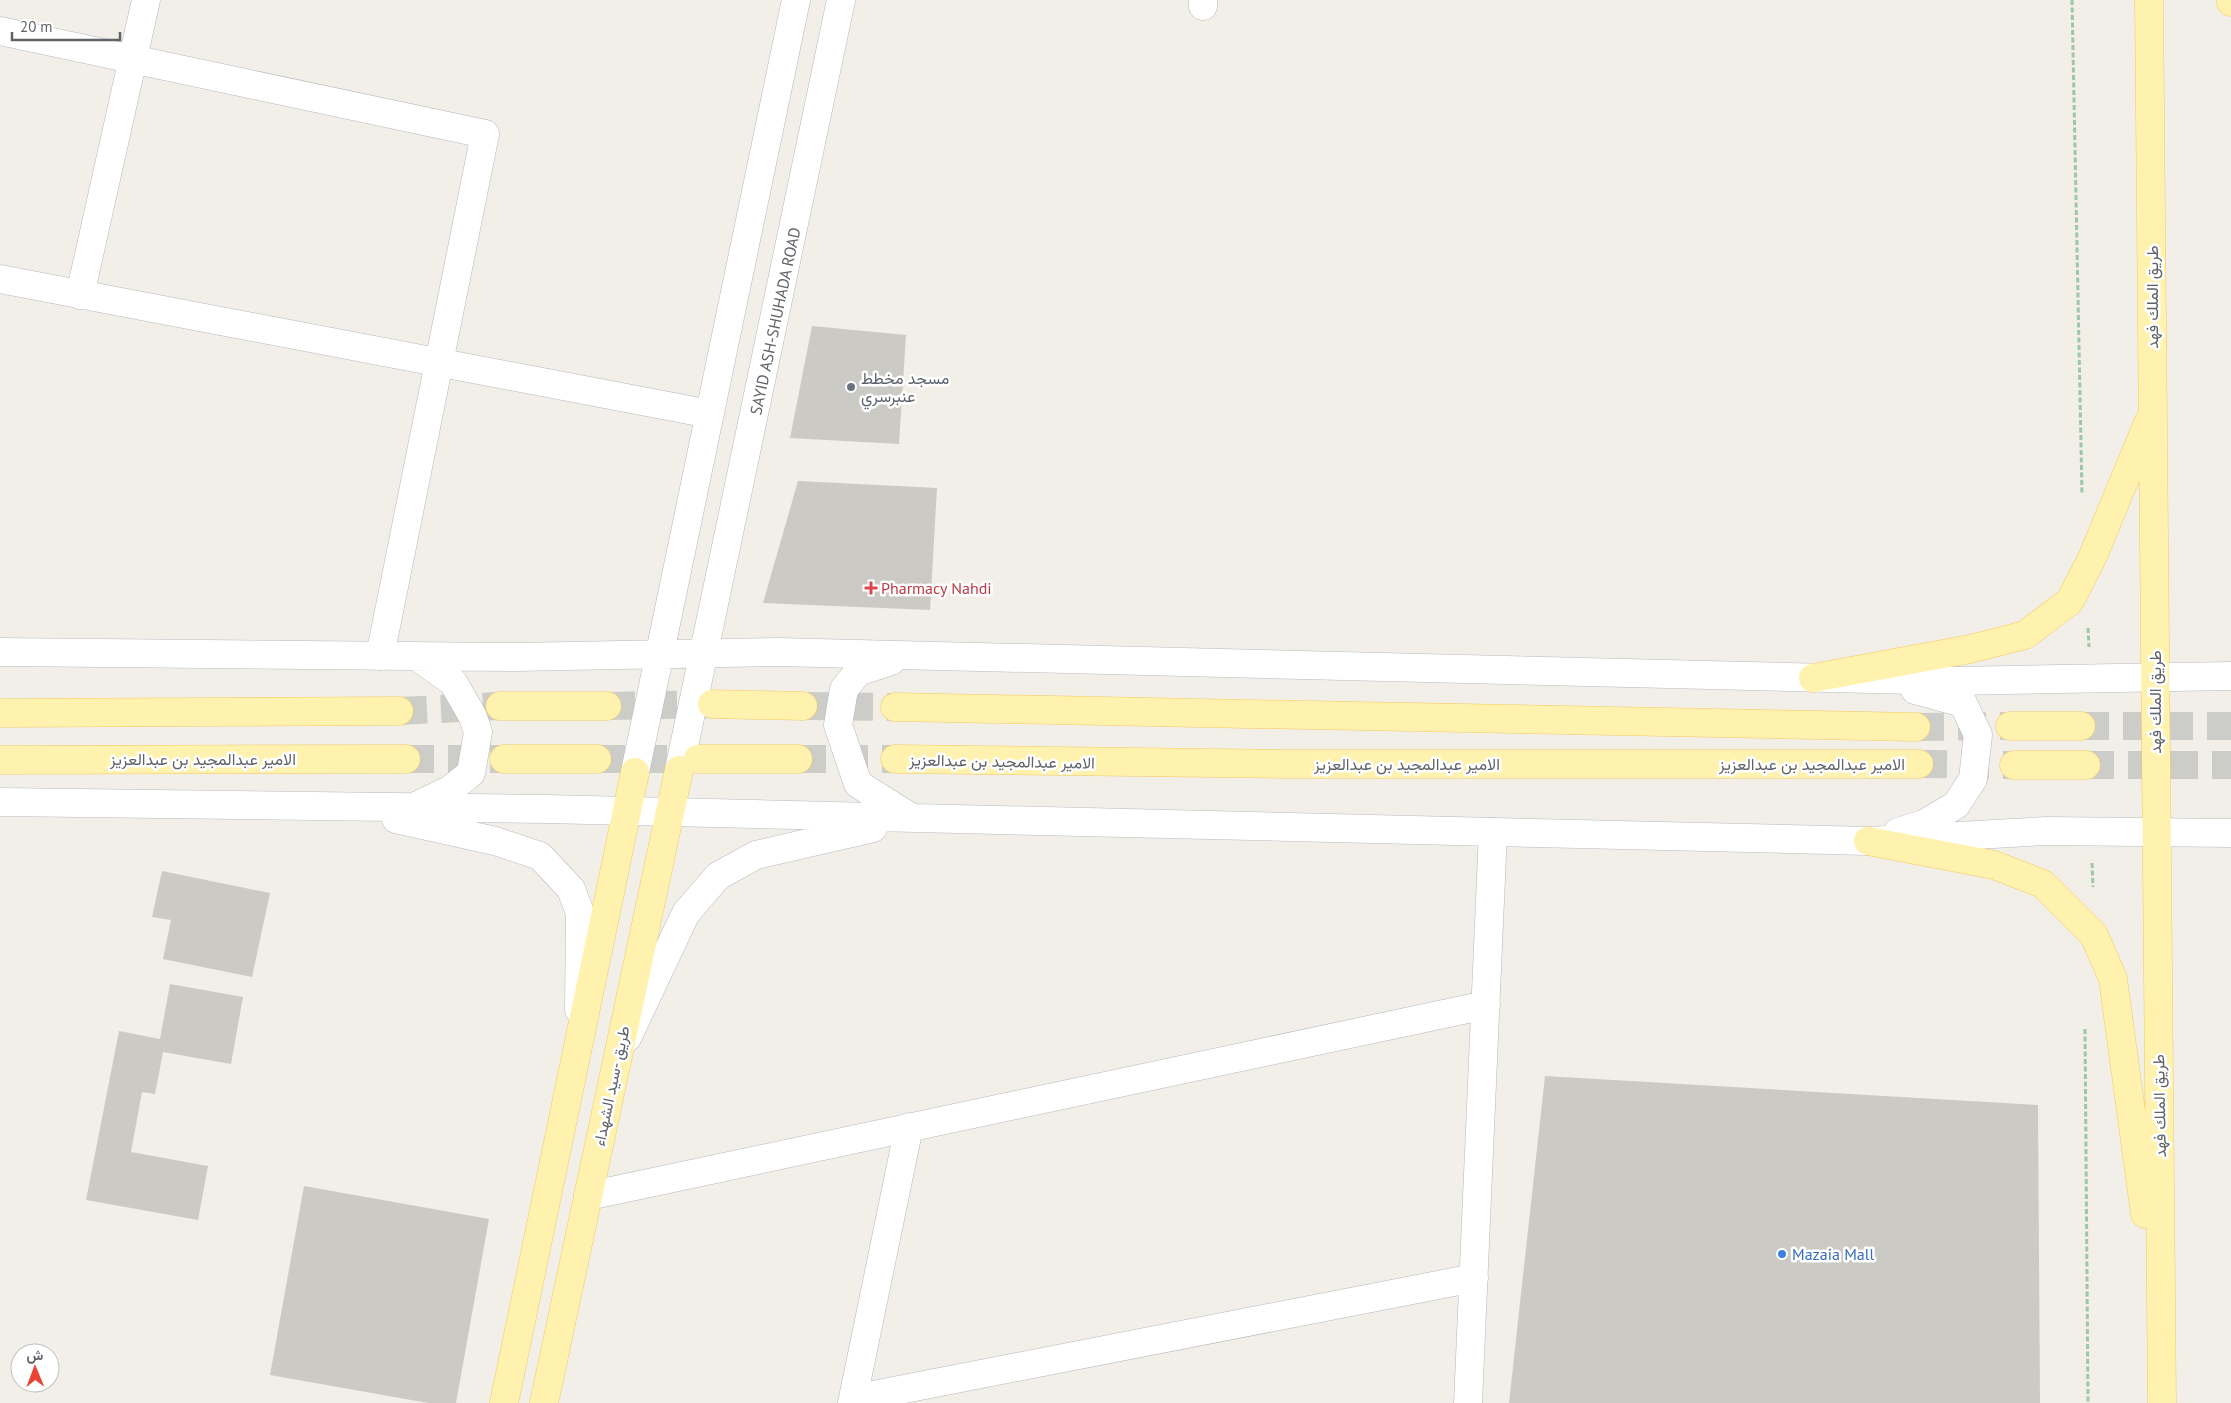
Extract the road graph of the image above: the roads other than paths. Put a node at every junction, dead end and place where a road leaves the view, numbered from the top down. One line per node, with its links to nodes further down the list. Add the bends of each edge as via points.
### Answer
1 (146, 0): 6 (street)
2 (796, 0): 11 (street)
3 (841, 0): 13 (street, SAYID ASH-SHUHADA ROAD)
4 (2149, 0): 10 (main road, طريق الملك فهد)
5 (0, 31): 6 (street)
6 (133, 59): 8 (street); 9 (street, via 485,134)
7 (0, 279): 8 (street)
8 (80, 295): 9 (street)
9 (439, 362): 11 (street); 15 (street)
10 (2153, 413): 19 (main road, طريق الملك فهد); 20 (main road, via 2070,601 2025,636)
11 (710, 414): 12 (street)
12 (661, 646): 13 (street); 16 (street, via 516,657); 41 (street)
13 (705, 648): 17 (street); 38 (street, SAYID ASH-SHUHADA ROAD)
14 (0, 652): 15 (street)
15 (380, 656): 16 (street)
16 (416, 656): 44 (street, via 453,682 478,732 471,773 451,789)
17 (908, 656): 20 (street); 47 (street, via 858,672 844,689 838,725 858,784)
18 (2231, 676): 19 (street)
19 (2155, 677): 20 (street, via 1954,681); 49 (main road, طريق الملك فهد)
20 (1824, 678): 51 (street, via 1907,688 1963,703 1978,735 1973,779 1956,805 1924,824)
21 (712, 704): 24 (main road)
22 (500, 706): 23 (main road)
23 (607, 706)
24 (803, 706)
25 (895, 707): 30 (main road)
26 (399, 711): 27 (main road)
27 (0, 712)
28 (2010, 726): 29 (main road)
29 (2081, 726)
30 (1916, 727)
31 (406, 759): 35 (main road, الامير عبدالمجيد بن عبدالعزيز)
32 (504, 759): 33 (main road)
33 (597, 759)
34 (798, 759): 38 (main road)
35 (0, 760)
36 (895, 760): 37 (main road, الامير عبدالمجيد بن عبدالعزيز)
37 (1919, 764)
38 (689, 765): 46 (main road, طريق -سيد الشهداء)
39 (2014, 765): 40 (main road)
40 (2086, 765)
41 (636, 772): 45 (main road)
42 (0, 802): 43 (street)
43 (340, 807): 44 (street); 53 (street, via 496,841 540,856 571,889 580,913)
44 (412, 807): 45 (street)
45 (627, 811): 46 (street); 53 (main road)
46 (670, 812): 47 (street); 54 (main road, طريق -سيد الشهداء)
47 (913, 819): 48 (street); 54 (street, via 756,856 718,876 686,913)
48 (1493, 832): 51 (street); 52 (street)
49 (2156, 832): 50 (street); 51 (street, via 2046,831); 58 (main road, طريق الملك فهد)
50 (2231, 833)
51 (1868, 841): 58 (main road, via 1994,865 2043,884 2094,935 2113,979)
52 (1486, 1005): 55 (street); 57 (street)
53 (578, 1048): 60 (main road)
54 (617, 1059): 56 (main road, طريق -سيد الشهداء)
55 (909, 1128): 56 (street); 59 (street)
56 (588, 1196): 61 (main road, طريق -سيد الشهداء)
57 (1474, 1278): 59 (street); 62 (street)
58 (2161, 1332): 63 (main road, طريق الملك فهد)
59 (852, 1401)
60 (504, 1403)
61 (544, 1403)
62 (1468, 1403)
63 (2162, 1403)

